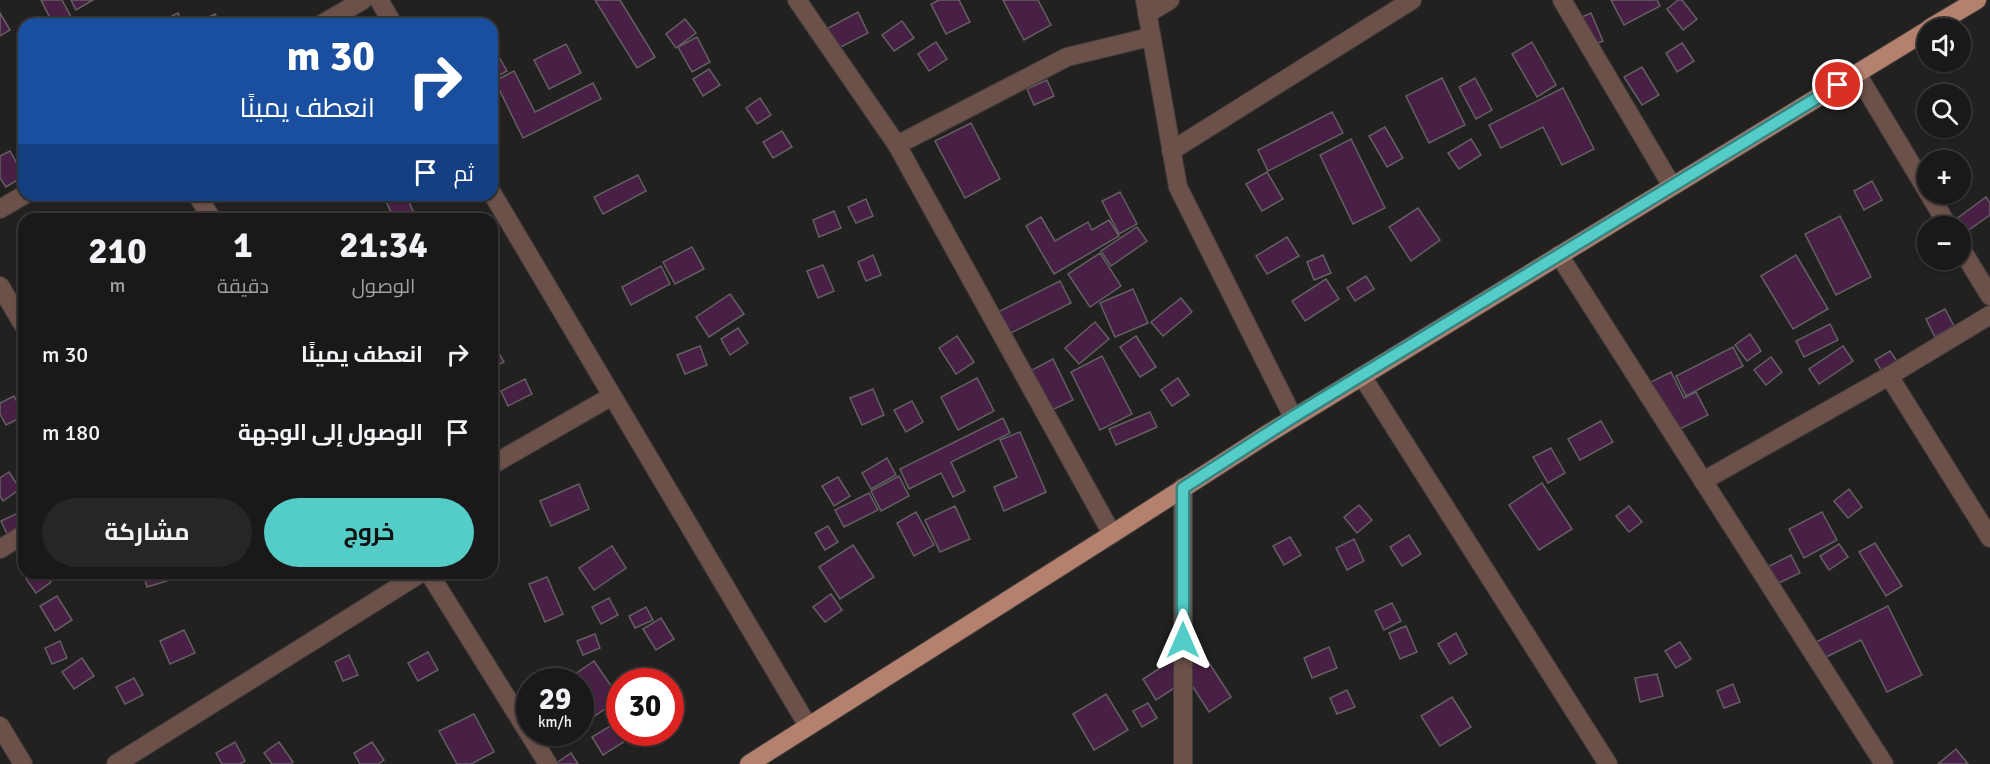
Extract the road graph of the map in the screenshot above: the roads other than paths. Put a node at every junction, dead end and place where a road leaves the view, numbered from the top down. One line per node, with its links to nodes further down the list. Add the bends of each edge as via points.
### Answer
1 (363, 0): 9 (street)
2 (379, 0): 10 (street)
3 (797, 0): 15 (street)
4 (1170, 0): 8 (street)
5 (1412, 0): 16 (street)
6 (1562, 0): 18 (street)
7 (1977, 0): 11 (main road)
8 (1146, 7): 13 (street)
9 (332, 18)
10 (390, 18)
11 (1947, 18)
12 (1917, 36): 14 (main road)
13 (1150, 37): 15 (street, via 1067,57); 16 (street)
14 (1857, 74): 17 (street); 18 (main road)
15 (897, 145): 35 (street)
16 (1171, 152): 31 (street, via 1178,187)
17 (1917, 175)
18 (1672, 186): 22 (main road)
19 (18, 198): 21 (street)
20 (497, 201): 30 (street)
21 (0, 208)
22 (1559, 255): 28 (main road); 33 (street)
23 (1971, 265): 25 (street)
24 (0, 286): 27 (street)
25 (1990, 296)
26 (1990, 315): 29 (street)
27 (18, 316)
28 (1362, 376): 31 (main road); 48 (street)
29 (1889, 376): 33 (street); 37 (street)
30 (612, 396): 32 (street); 42 (street)
31 (1293, 417): 34 (main road)
32 (498, 462)
33 (1703, 481): 49 (street)
34 (1183, 488): 35 (main road); 47 (street)
35 (1112, 534): 42 (main road)
36 (18, 538): 38 (street)
37 (1990, 538)
38 (0, 549)
39 (411, 579): 44 (street)
40 (433, 579): 45 (street)
41 (0, 726): 43 (street)
42 (808, 726): 46 (main road)
43 (23, 764)
44 (116, 764)
45 (548, 764)
46 (749, 764)
47 (1183, 764)
48 (1608, 764)
49 (1884, 764)

